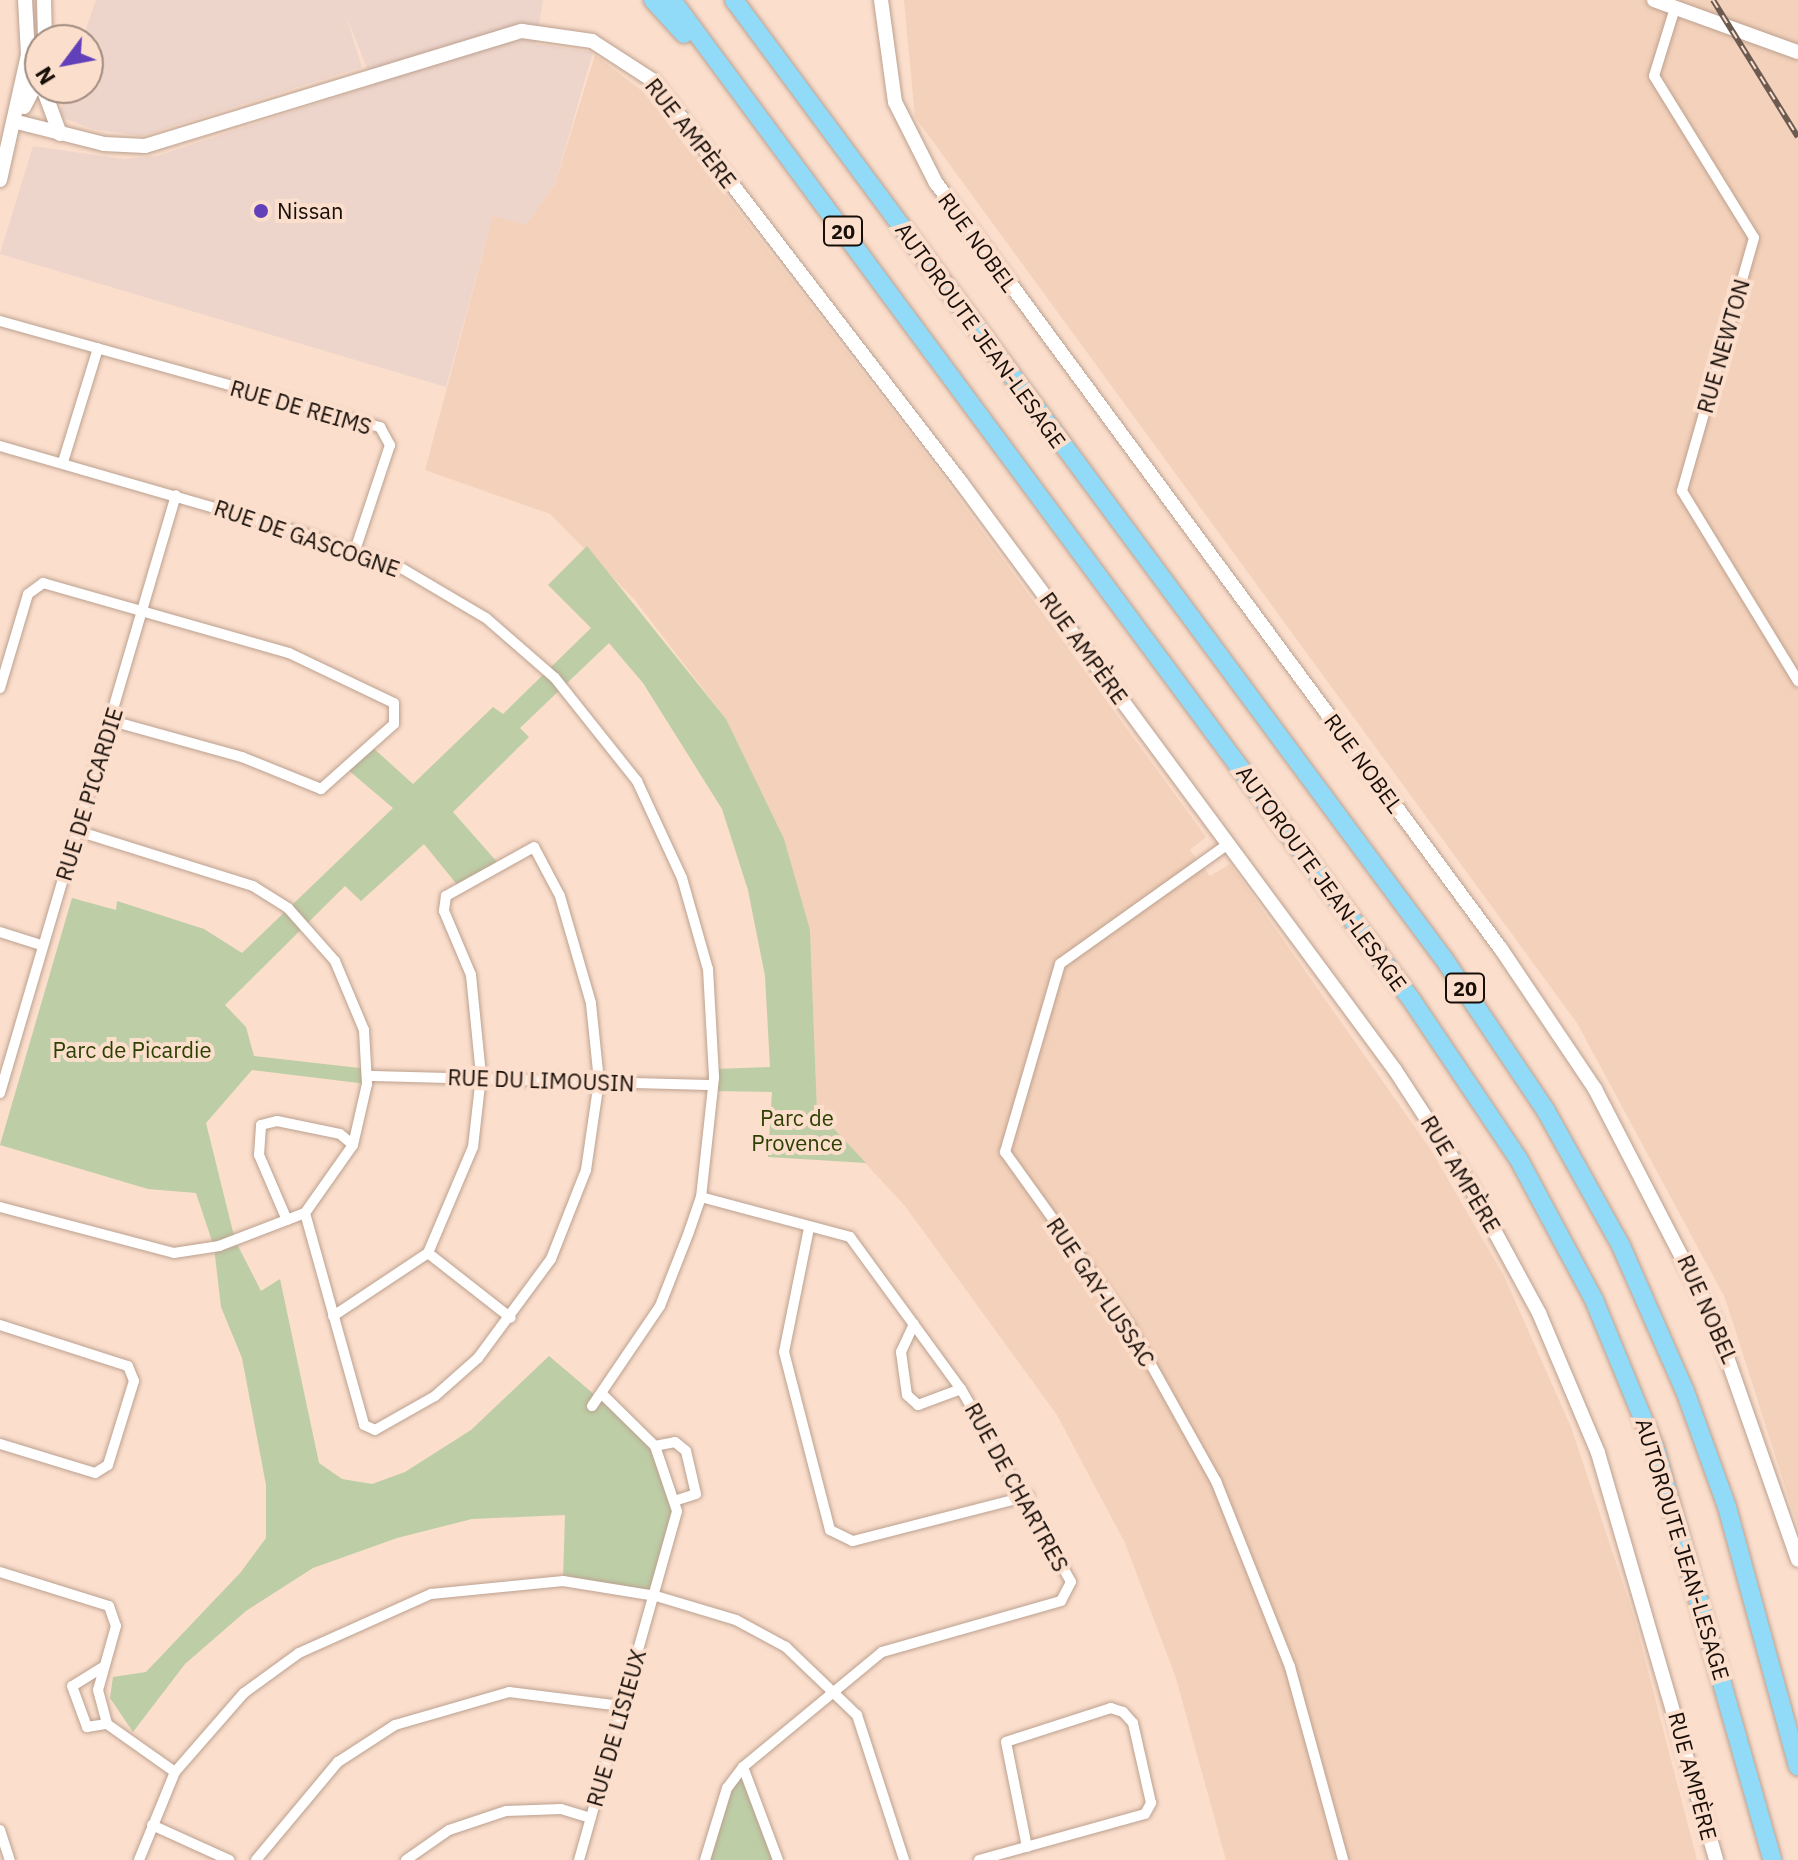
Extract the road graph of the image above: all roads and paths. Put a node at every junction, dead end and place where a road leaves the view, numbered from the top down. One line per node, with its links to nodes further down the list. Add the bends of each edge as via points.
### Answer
1 (25, 0): 16 (street, via 28,55)
2 (44, 0): 10 (street)
3 (653, 0): 15 (highway)
4 (672, 0): 15 (highway, AUTOROUTE JEAN-LESAGE / 20)
5 (734, 0): 14 (highway, AUTOROUTE JEAN-LESAGE / 20)
6 (749, 0): 14 (highway)
7 (881, 0): 57 (street, RUE NOBEL, via 895,102 936,183 1501,949 1609,1113 1727,1351)
8 (1654, 0): 9 (street)
9 (1675, 8): 11 (street); 26 (street, RUE NEWTON, via 1654,76 1754,238 1682,491)
10 (45, 24)
11 (1798, 52)
12 (26, 104): 16 (street)
13 (49, 104): 17 (street)
14 (814, 107): 64 (highway, AUTOROUTE JEAN-LESAGE / 20, via 1444,959 1546,1111 1621,1246 1691,1405)
15 (761, 119): 83 (highway, AUTOROUTE JEAN-LESAGE / 20, via 1428,1021 1518,1158 1594,1300 1655,1448)
16 (17, 122): 17 (street, RUE AMPÈRE); 18 (street)
17 (60, 134): 30 (street, RUE AMPÈRE, via 150,145 515,32 567,34 620,54 669,100)
18 (0, 180)
19 (0, 321): 20 (street, RUE DE REIMS)
20 (98, 348): 22 (street); 24 (street, RUE DE REIMS, via 380,427 390,445)
21 (0, 446): 22 (street, RUE DE GASCOGNE)
22 (63, 462): 23 (street, RUE DE GASCOGNE)
23 (176, 495): 24 (street, RUE DE GASCOGNE); 25 (street, RUE DE PICARDIE)
24 (355, 550): 37 (street, RUE DE GASCOGNE, via 486,618 555,678 637,781 682,878 708,969)
25 (142, 615): 27 (street, via 43,583 28,594); 28 (street, RUE DE PICARDIE); 28 (street, via 289,653 394,703 394,724 321,789 242,757)
26 (1798, 681)
27 (0, 688)
28 (112, 721): 29 (street, RUE DE PICARDIE)
29 (78, 831): 32 (street, RUE DE PICARDIE); 34 (street, via 253,886 288,908 335,961 364,1030)
30 (1228, 844): 81 (street, RUE GAY-LUSSAC, via 1060,964 1005,1152 1129,1325 1216,1481 1290,1667); 82 (street, RUE AMPÈRE, via 1427,1116 1550,1336 1617,1506)
31 (0, 932): 32 (street)
32 (41, 945): 33 (street, RUE DE PICARDIE)
33 (4, 1060): 38 (street, RUE DE PICARDIE)
34 (369, 1076): 35 (street, RUE DU LIMOUSIN); 39 (street)
35 (481, 1076): 36 (street, RUE DU LIMOUSIN); 36 (street, via 471,975 444,911 446,896 534,847 560,896 591,1003); 45 (street, via 473,1147)
36 (599, 1081): 37 (street, RUE DU LIMOUSIN); 47 (street, via 586,1170 551,1259)
37 (713, 1085): 40 (street, RUE DE GASCOGNE)
38 (0, 1093)
39 (353, 1145): 42 (street); 43 (street, via 315,1129 277,1121 261,1125 259,1155)
40 (701, 1197): 44 (street, RUE DE CHARTRES); 51 (street, RUE DE GASCOGNE, via 660,1306)
41 (0, 1207): 43 (street, via 174,1253 219,1246)
42 (305, 1213): 43 (street); 46 (street)
43 (287, 1220)
44 (809, 1228): 48 (street, RUE DE CHARTRES, via 850,1237); 55 (street, via 784,1352 830,1530 853,1541)
45 (428, 1253): 46 (street); 47 (street)
46 (333, 1316): 47 (street, via 364,1425 375,1430 435,1396)
47 (511, 1318)
48 (914, 1324): 50 (street, RUE DE CHARTRES); 50 (street, RUE DE CHARTRES, via 901,1352 907,1395 918,1405)
49 (0, 1325): 53 (street, via 128,1366 134,1381 108,1465 95,1473)
50 (961, 1389): 55 (street, RUE DE CHARTRES)
51 (602, 1394): 52 (street, RUE DE GASCOGNE); 54 (street)
52 (592, 1406)
53 (0, 1444)
54 (655, 1446): 56 (street); 56 (street, via 675,1442 686,1451 696,1494)
55 (1028, 1496): 61 (street, RUE DE CHARTRES, via 1071,1582 1061,1601 882,1652)
56 (674, 1501): 59 (street, RUE DE LISIEUX)
57 (1798, 1560)
58 (0, 1572): 60 (street, via 109,1606 116,1626)
59 (656, 1596): 61 (street, via 736,1620 786,1647); 62 (street, RUE DE LISIEUX); 66 (street, via 588,1581 509,1582 431,1594 363,1619 244,1693)
60 (103, 1667): 63 (street, via 98,1690); 63 (street, via 72,1686 87,1727)
61 (834, 1689): 65 (street, RUE DE CHARTRES); 79 (street, via 857,1715)
62 (621, 1706): 67 (street, RUE DE LISIEUX); 74 (street, via 509,1692 395,1725 338,1762)
63 (107, 1724): 66 (street)
64 (1798, 1766)
65 (743, 1767): 77 (street, RUE DE CHARTRES, via 727,1788); 78 (street)
66 (175, 1772): 68 (street)
67 (591, 1818): 75 (street, via 561,1809 506,1811 449,1830); 76 (street, RUE DE LISIEUX)
68 (152, 1825): 72 (street); 73 (street)
69 (0, 1830): 71 (street)
70 (1027, 1847): 70 (street, via 1006,1742 1111,1708 1123,1712 1133,1723 1148,1789 1145,1814); 80 (street)
71 (10, 1860)
72 (139, 1860)
73 (229, 1860)
74 (256, 1860)
75 (406, 1860)
76 (579, 1860)
77 (705, 1860)
78 (778, 1860)
79 (904, 1860)
80 (979, 1860)
81 (1343, 1860)
82 (1716, 1860)
83 (1772, 1860)

